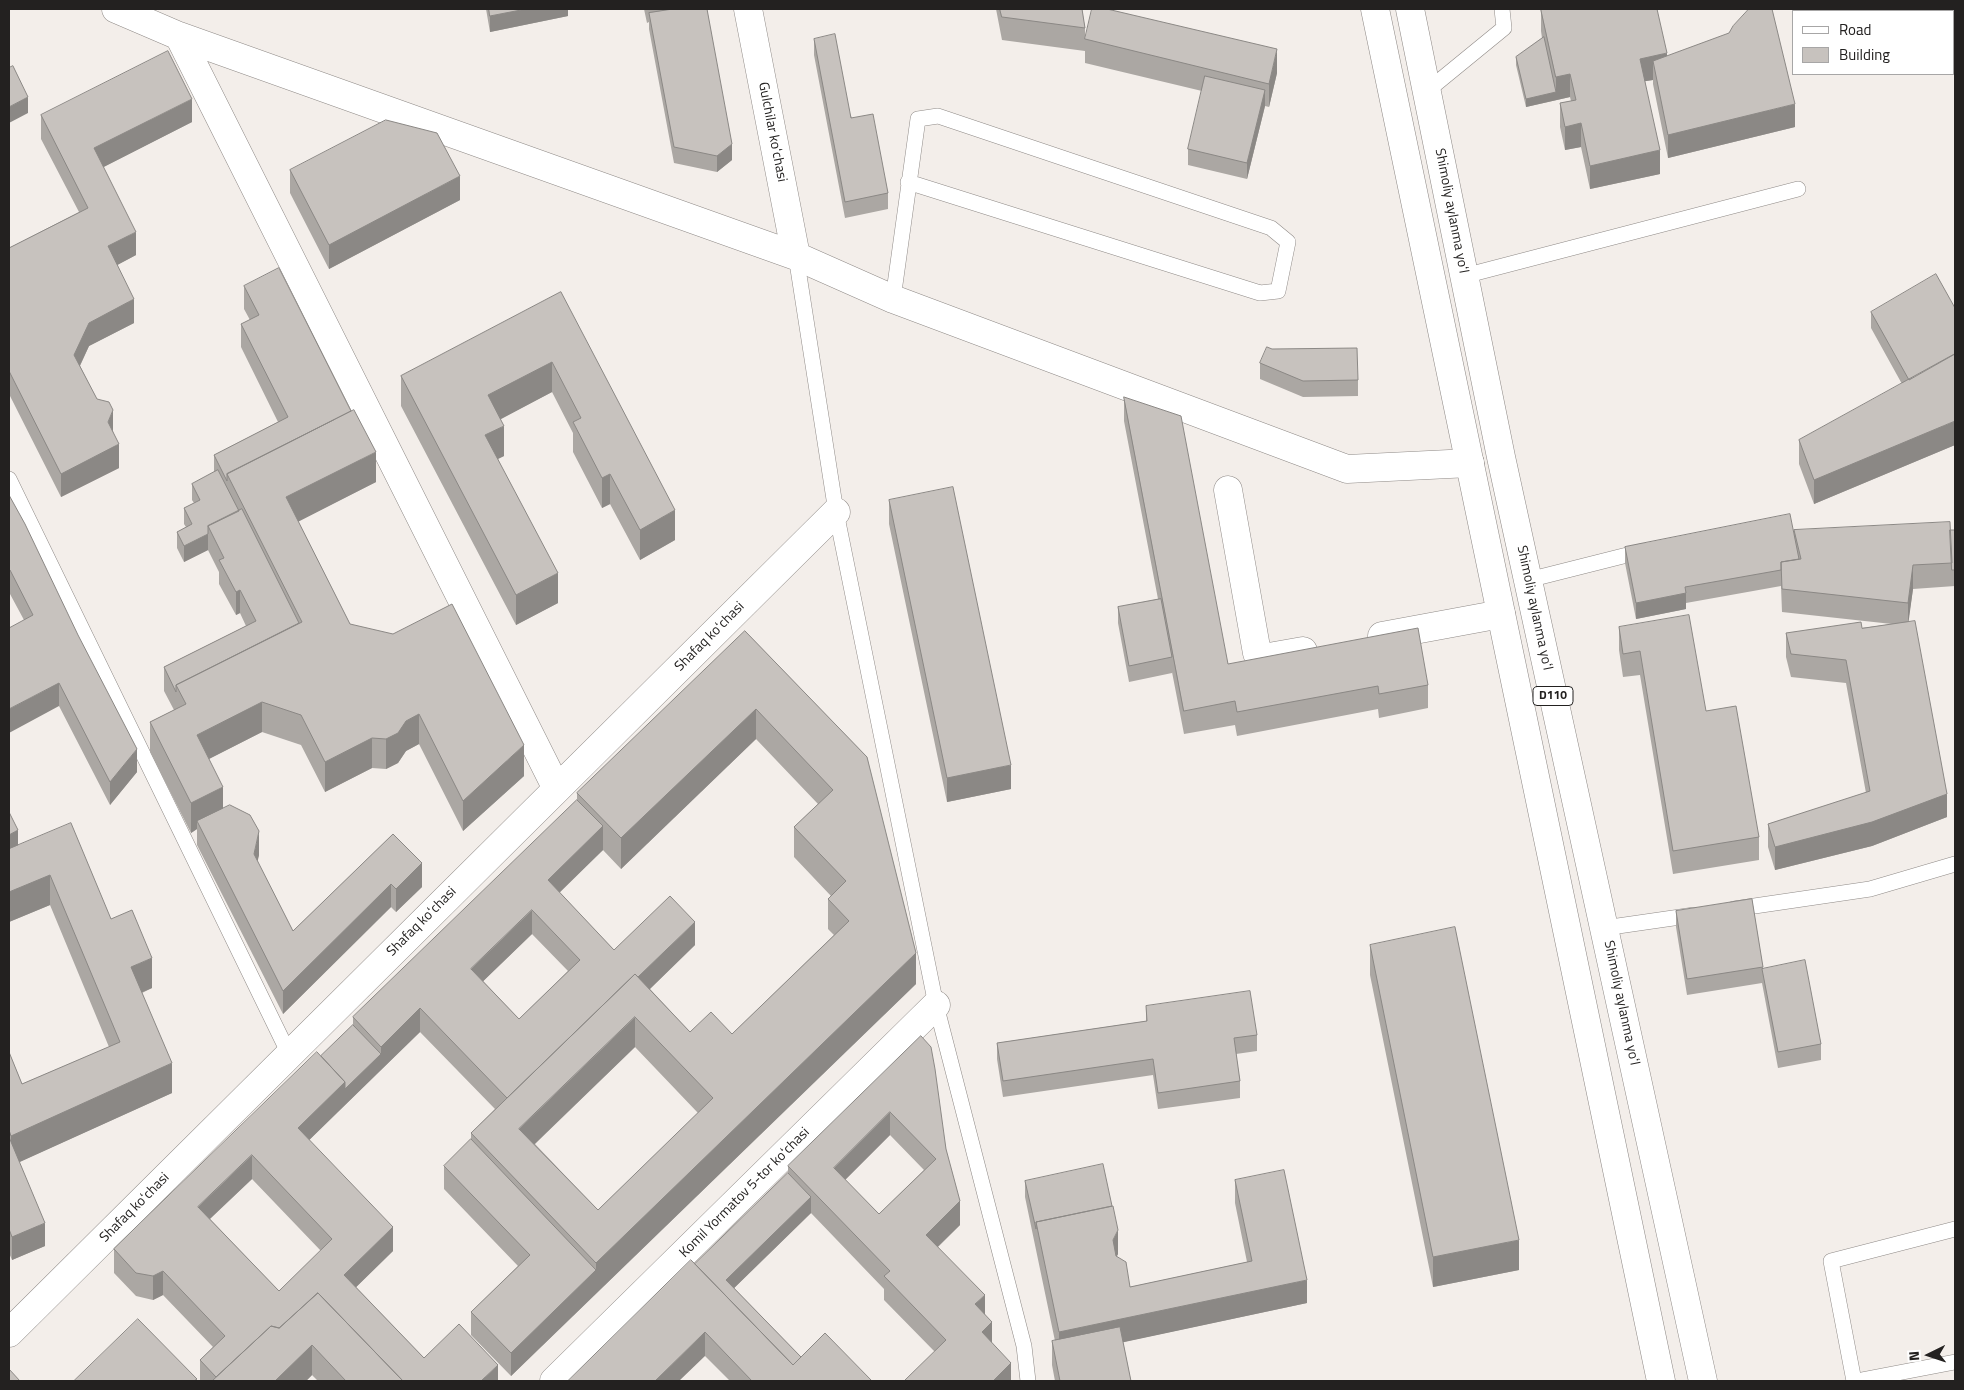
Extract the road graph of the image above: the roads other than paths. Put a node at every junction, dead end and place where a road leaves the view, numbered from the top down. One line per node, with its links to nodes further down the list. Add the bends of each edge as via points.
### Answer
1 (116, 9): 6 (street)
2 (748, 9): 10 (street, Gulchilar koʻchasi)
3 (1375, 9): 13 (street, D110)
4 (1410, 9): 7 (street, Shimoliy aylanma yoʻl / D110)
5 (1502, 9): 7 (lane, via 1504,28)
6 (179, 36): 10 (street); 22 (street)
7 (1427, 92): 11 (street, Shimoliy aylanma yoʻl / D110)
8 (908, 182): 8 (lane, via 918,119 938,116 1271,228 1288,242 1278,291 1260,293); 12 (lane)
9 (1798, 189): 11 (lane)
10 (796, 256): 12 (street); 16 (lane)
11 (1464, 276): 18 (street, Shimoliy aylanma yoʻl / D110)
12 (892, 299): 13 (street, via 1346,469)
13 (1470, 463): 19 (street, D110)
14 (9, 480): 28 (lane)
15 (1228, 490): 21 (street, via 1256,653 1270,658)
16 (836, 512): 22 (street, Shafaq koʻchasi); 27 (lane)
17 (1660, 546): 18 (lane)
18 (1528, 580): 23 (street, Shimoliy aylanma yoʻl / D110)
19 (1501, 614): 20 (street); 24 (street, D110)
20 (1356, 641)
21 (1327, 646)
22 (557, 789): 28 (street, Shafaq koʻchasi)
23 (1577, 804): 24 (street); 26 (street, Shimoliy aylanma yoʻl / D110)
24 (1543, 813): 34 (street, D110)
25 (1955, 864): 26 (lane, via 1870,889)
26 (1604, 928): 35 (street, Shimoliy aylanma yoʻl / D110)
27 (936, 1005): 32 (street, Komil Yormatov 5-tor koʻchasi); 33 (lane, via 1024,1346)
28 (289, 1054): 30 (street, Shafaq koʻchasi)
29 (1955, 1229): 36 (lane, via 1831,1261)
30 (9, 1333)
31 (1955, 1362): 36 (lane)
32 (554, 1381)
33 (1028, 1381)
34 (1661, 1381)
35 (1703, 1381)
36 (1855, 1381)

